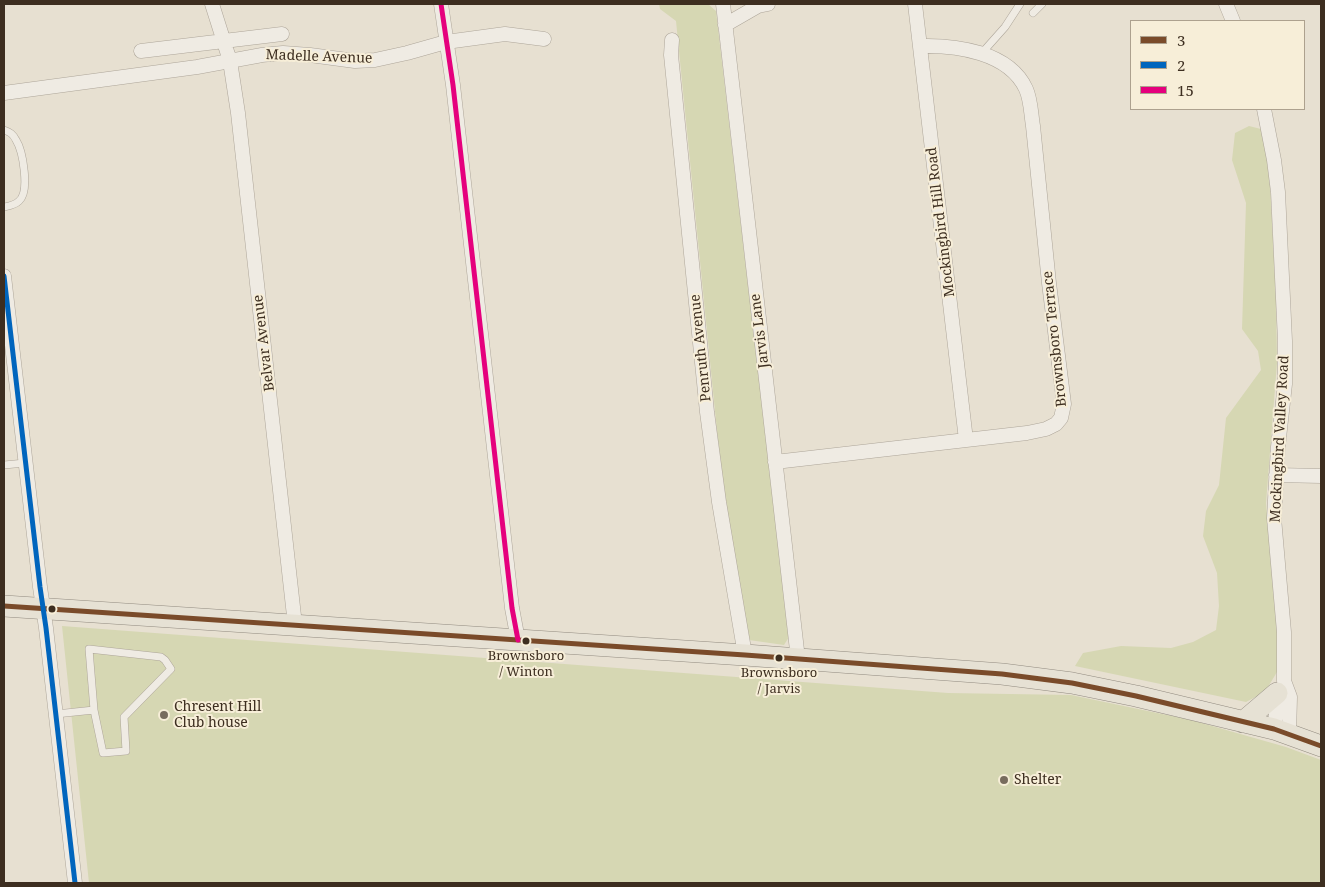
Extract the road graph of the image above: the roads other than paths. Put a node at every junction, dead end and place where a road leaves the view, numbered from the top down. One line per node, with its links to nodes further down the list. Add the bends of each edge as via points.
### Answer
1 (212, 4): 15 (street, Belvar Avenue)
2 (441, 4): 16 (street)
3 (723, 4): 11 (street, Jarvis Lane)
4 (759, 4): 11 (street)
5 (915, 4): 17 (street, Mockingbird Hill Road)
6 (1020, 4): 19 (lane, via 1005,28)
7 (1042, 4): 9 (lane)
8 (1226, 4): 10 (street)
9 (1033, 13)
10 (1233, 20)
11 (725, 25): 28 (street, Jarvis Lane)
12 (282, 34): 15 (street)
13 (544, 39): 16 (street, Madelle Avenue, via 505,34)
14 (672, 40): 37 (street, Penruth Avenue, via 707,412)
15 (224, 41): 18 (street); 20 (street, Belvar Avenue)
16 (446, 42): 20 (street, Madelle Avenue, via 375,60 355,61 283,53); 36 (street)
17 (921, 46): 19 (street, Brownsboro Terrace); 27 (street, Mockingbird Hill Road)
18 (141, 51)
19 (980, 54): 27 (street, Brownsboro Terrace, via 1008,66 1026,89 1030,101 1064,404 1061,418 1046,429)
20 (230, 61): 21 (street, Madelle Avenue); 35 (street, Belvar Avenue)
21 (4, 93)
22 (1264, 110): 31 (street, Mockingbird Valley Road, via 1278,190 1285,341 1285,391)
23 (4, 130): 24 (lane, via 18,142 25,186 20,201)
24 (4, 207)
25 (4, 276): 26 (street)
26 (7, 327): 29 (street)
27 (966, 440): 28 (street, Brownsboro Terrace)
28 (775, 462): 38 (street, Jarvis Lane)
29 (25, 463): 30 (lane); 34 (street)
30 (4, 465)
31 (1276, 475): 32 (street); 39 (street, Mockingbird Valley Road, via 1274,518 1284,632)
32 (1321, 476)
33 (4, 606): 34 (main road)
34 (43, 608): 35 (main road); 41 (street)
35 (295, 625): 36 (main road)
36 (518, 640): 37 (main road)
37 (745, 655): 38 (main road)
38 (798, 659): 42 (main road, via 967,671 1072,683)
39 (1280, 687): 42 (main road); 43 (street, Mockingbird Valley Road)
40 (94, 710): 40 (lane, via 89,649 161,657 171,669 124,718 126,751 103,753); 41 (lane)
41 (56, 714): 45 (street)
42 (1243, 722): 43 (main road)
43 (1282, 732): 44 (main road)
44 (1321, 746)
45 (75, 883)

